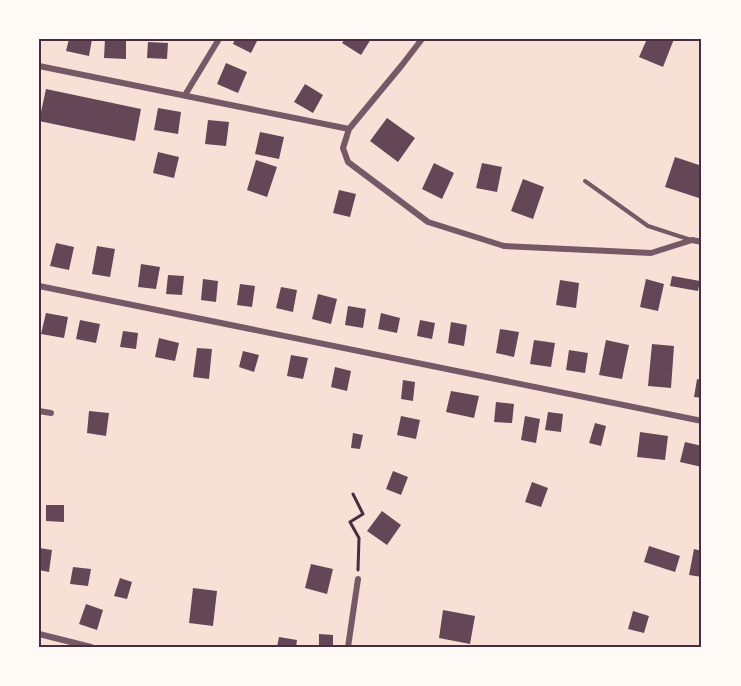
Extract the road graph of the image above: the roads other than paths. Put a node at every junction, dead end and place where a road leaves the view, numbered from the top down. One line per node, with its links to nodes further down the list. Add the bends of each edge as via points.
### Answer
1 (219, 39): 4 (street)
2 (422, 39): 5 (street)
3 (39, 66): 4 (street)
4 (185, 95): 5 (street)
5 (348, 129): 7 (street, via 343,148 348,162 428,222 444,228 504,246 651,253)
6 (585, 181): 7 (lane, via 648,226)
7 (692, 240): 8 (street)
8 (702, 242)
9 (39, 286): 12 (street)
10 (39, 411): 11 (street)
11 (51, 413)
12 (702, 420)
13 (358, 579): 16 (street)
14 (39, 634): 15 (street)
15 (91, 647)
16 (348, 647)

